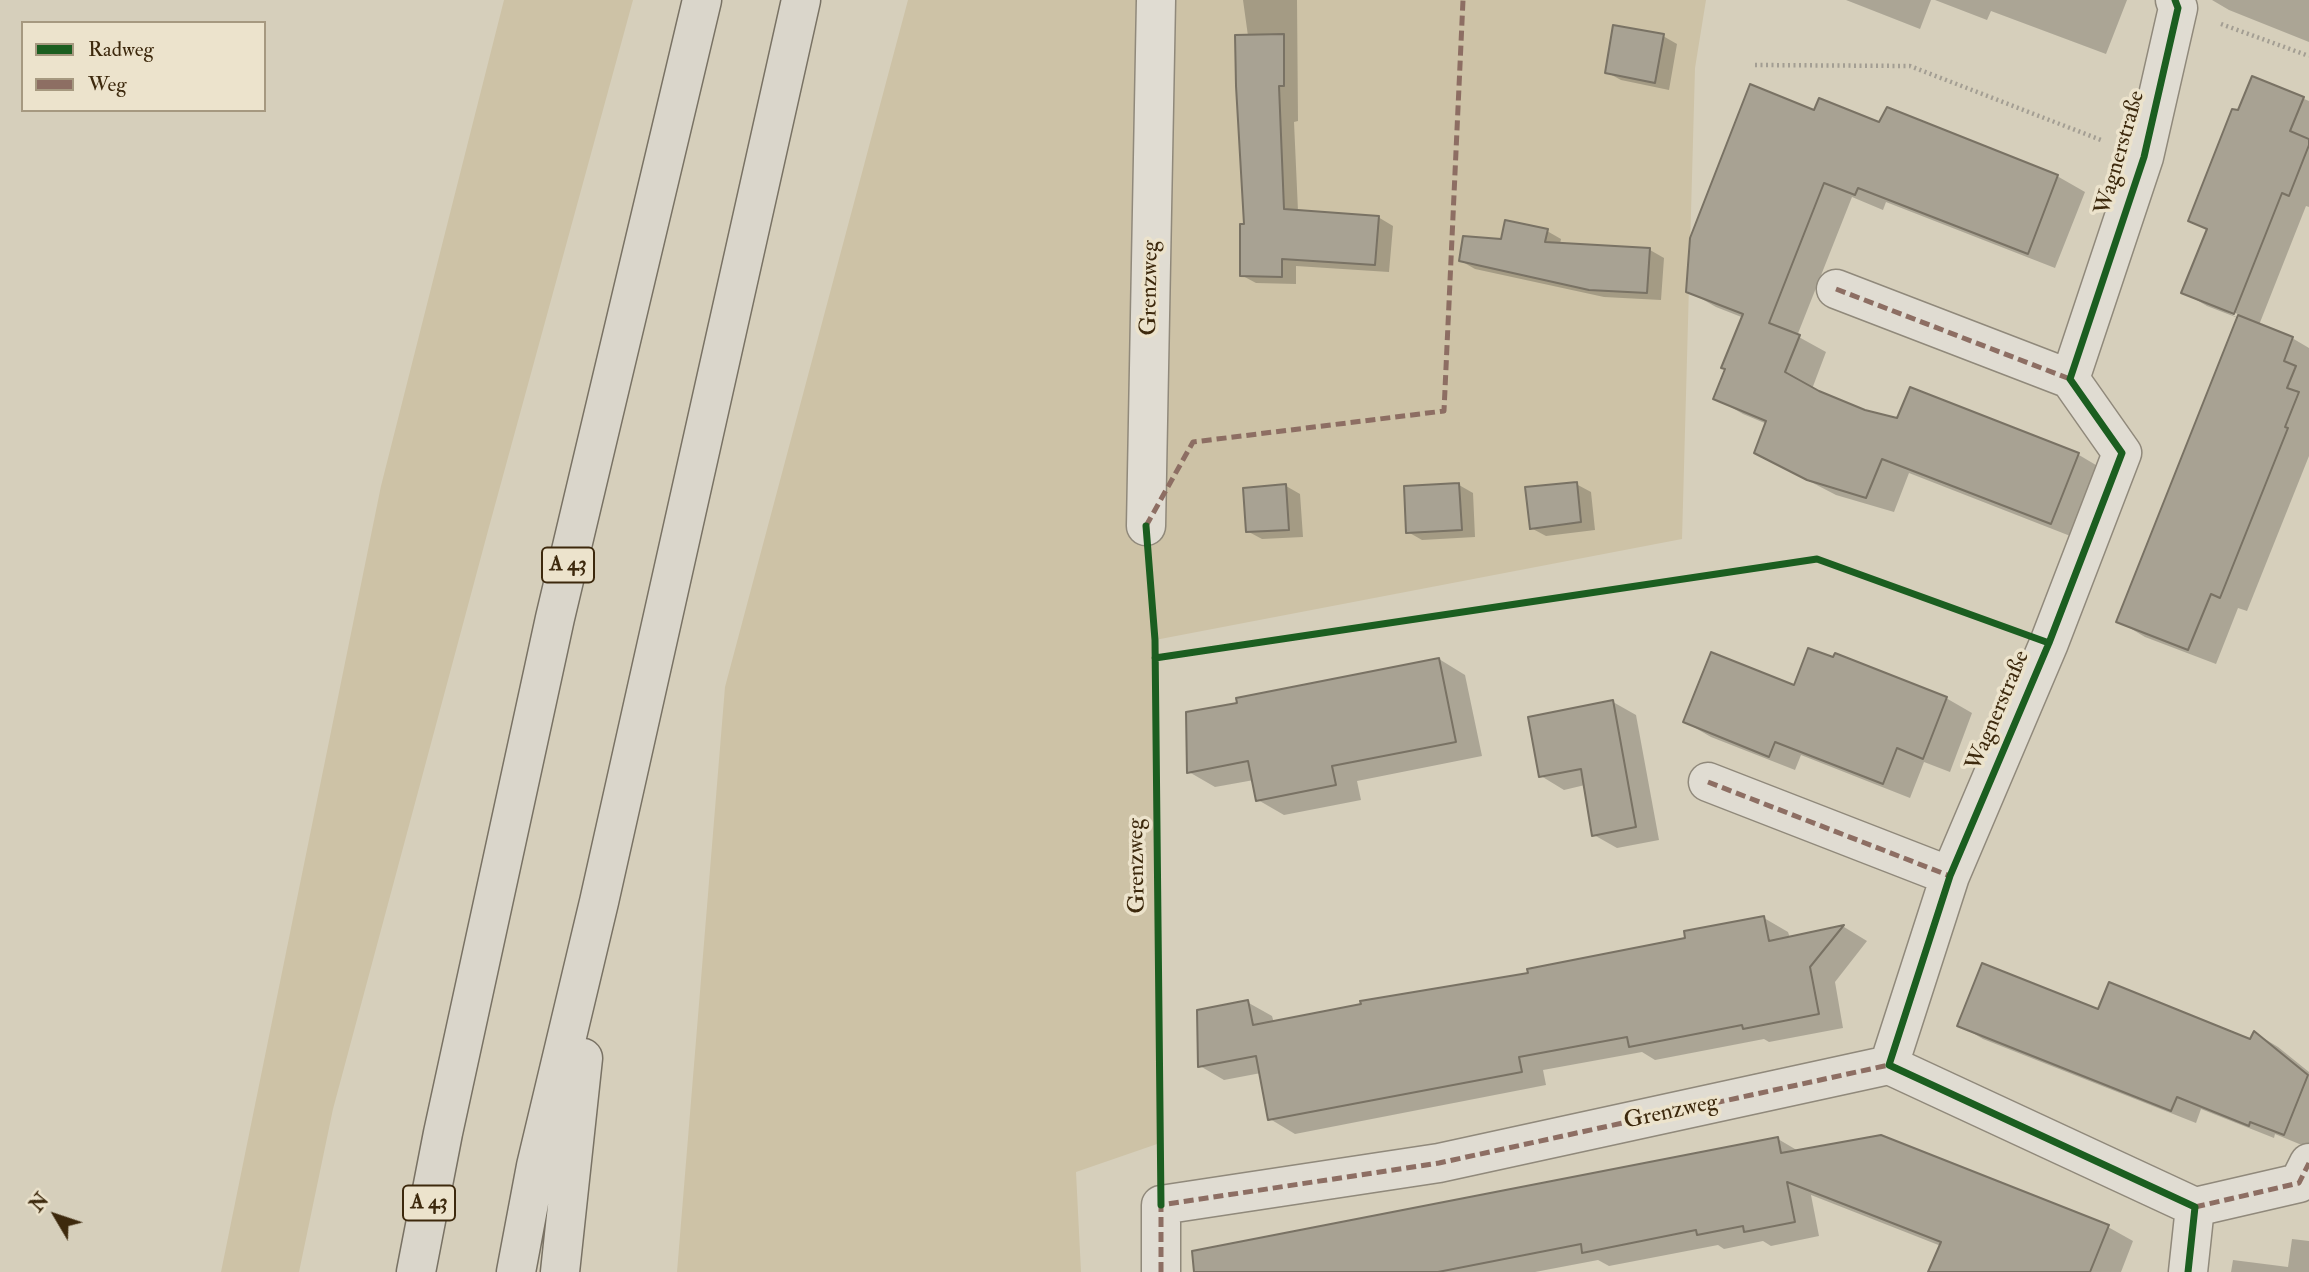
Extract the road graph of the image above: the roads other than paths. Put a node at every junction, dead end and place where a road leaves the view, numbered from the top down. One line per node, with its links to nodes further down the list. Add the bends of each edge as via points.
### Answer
1 (702, 0): 14 (highway, A 43, via 555,618)
2 (801, 0): 10 (highway)
3 (1156, 0): 7 (street, Grenzweg)
4 (2176, 4): 6 (street, Wagnerstraße, via 2144,156)
5 (1836, 289): 6 (street)
6 (2070, 379): 9 (street, Wagnerstraße, via 2122,453 2049,643)
7 (1146, 526)
8 (1708, 782): 9 (street)
9 (1950, 876): 11 (street, Wagnerstraße)
10 (599, 902): 15 (highway, via 536,1166); 16 (highway)
11 (1889, 1065): 13 (street); 17 (street, Grenzweg, via 1439,1163 1161,1205)
12 (2309, 1163): 13 (street, via 2299,1183)
13 (2195, 1207): 18 (street)
14 (416, 1272)
15 (516, 1272)
16 (560, 1272)
17 (1161, 1272)
18 (2188, 1272)

